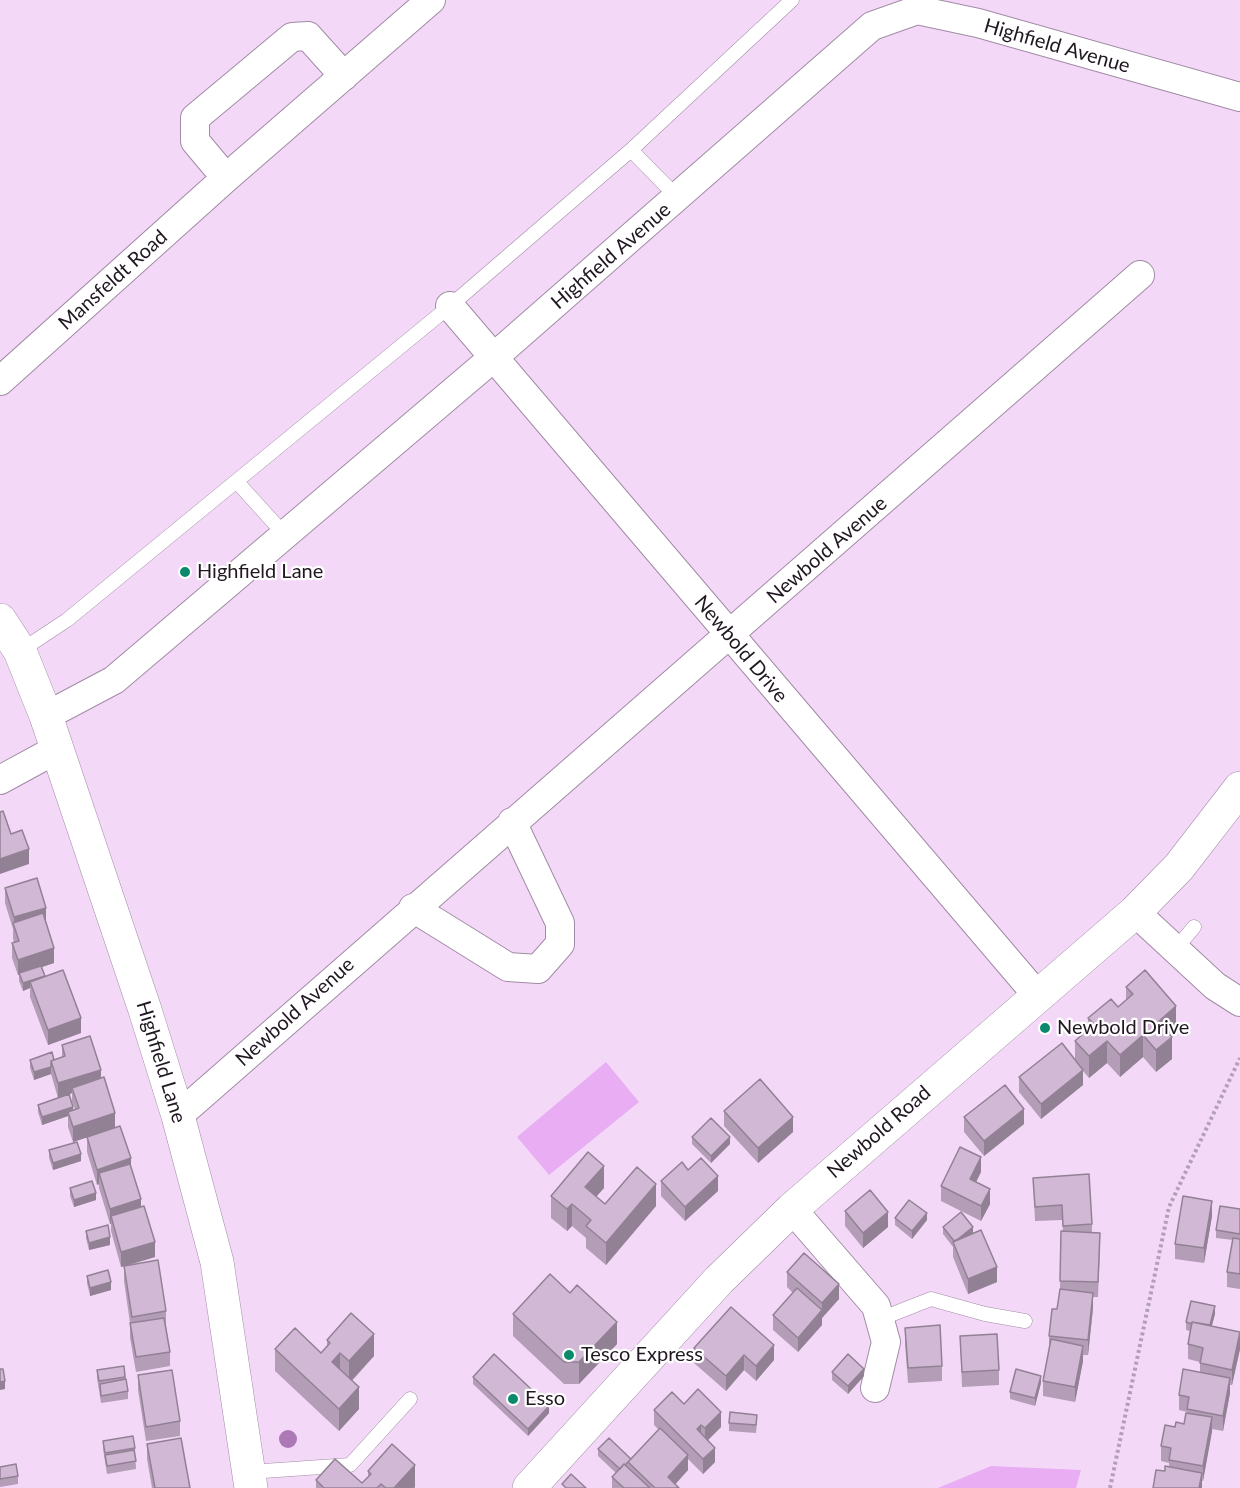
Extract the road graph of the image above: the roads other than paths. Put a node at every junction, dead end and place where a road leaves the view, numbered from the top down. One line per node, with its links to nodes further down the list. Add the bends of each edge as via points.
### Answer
1 (431, 0): 4 (street, Mansfeldt Road)
2 (792, 0): 6 (lane)
3 (912, 5): 5 (street, Highfield Avenue); 8 (street, Highfield Avenue, via 872,26)
4 (344, 76): 7 (street, Mansfeldt Road); 7 (street, via 308,36 292,36 195,118 195,141)
5 (1240, 97)
6 (632, 150): 8 (lane); 10 (lane)
7 (226, 178): 12 (street, Mansfeldt Road)
8 (678, 198): 11 (street, Highfield Avenue)
9 (1140, 275): 16 (street, Newbold Avenue)
10 (450, 306): 11 (street, Newbold Drive); 13 (lane)
11 (494, 357): 14 (street, Highfield Avenue); 16 (street, Newbold Drive)
12 (0, 381)
13 (237, 482): 14 (lane); 17 (lane, via 67,620)
14 (286, 536): 18 (street, Highfield Avenue, via 114,680)
15 (0, 620): 17 (main road, Highfield Lane)
16 (730, 636): 22 (street, Newbold Avenue); 27 (street, Newbold Drive)
17 (20, 651): 18 (main road, Highfield Lane)
18 (46, 716): 19 (main road, Highfield Lane)
19 (57, 749): 20 (street); 29 (main road, Highfield Lane)
20 (0, 780)
21 (1240, 788): 24 (main road, Newbold Road, via 1179,867)
22 (512, 822): 23 (street, Newbold Avenue); 23 (street, via 560,923 560,945 538,969 508,967)
23 (413, 908): 29 (street, Newbold Avenue)
24 (1135, 912): 26 (street); 27 (main road, Newbold Road)
25 (1194, 927): 26 (lane)
26 (1174, 951): 28 (street)
27 (1036, 996): 30 (main road, Newbold Road)
28 (1240, 1002)
29 (178, 1116): 35 (main road, Highfield Lane, via 217,1262)
30 (792, 1209): 31 (street, via 876,1306); 36 (main road, Newbold Road, via 711,1288)
31 (880, 1319): 32 (lane, via 931,1299); 33 (street, via 886,1342)
32 (1025, 1321)
33 (875, 1388)
34 (410, 1400): 35 (lane, via 350,1465)
35 (250, 1480)
36 (529, 1488)

